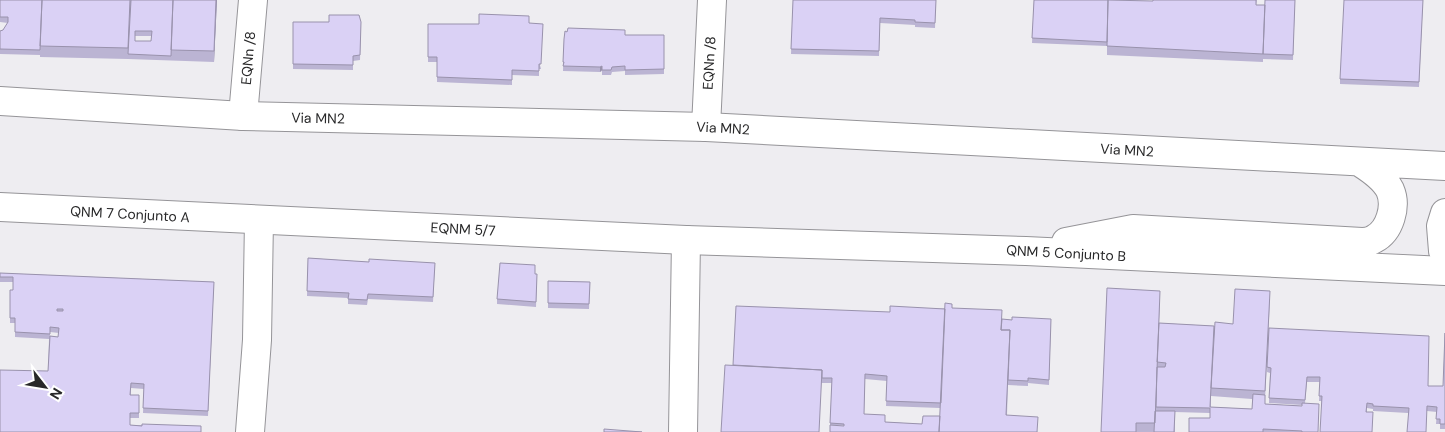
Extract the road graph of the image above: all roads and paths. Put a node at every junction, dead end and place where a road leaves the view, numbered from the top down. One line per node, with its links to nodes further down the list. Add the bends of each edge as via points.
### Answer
1 (253, 0): 4 (main road, EQNn /8)
2 (712, 0): 5 (main road, EQNn /8)
3 (0, 101): 4 (main road, Via MN2)
4 (244, 116): 5 (main road, Via MN2)
5 (706, 127): 6 (main road, Via MN2)
6 (1361, 163): 7 (main road, Via MN2); 12 (main road, via 1378,174 1390,190 1393,213 1385,229 1375,239 1362,242 1133,229)
7 (1445, 166)
8 (0, 207): 10 (main road, QNM 7 Conjunto A)
9 (1445, 213): 13 (main road, via 1441,226)
10 (260, 220): 11 (main road, EQNM 5/7); 15 (main road)
11 (686, 240): 12 (main road, QNM 5 Conjunto B); 16 (main road)
12 (1026, 250): 14 (main road, QNM 5 Conjunto B)
13 (1445, 253)
14 (1445, 270)
15 (250, 432)
16 (683, 432)

